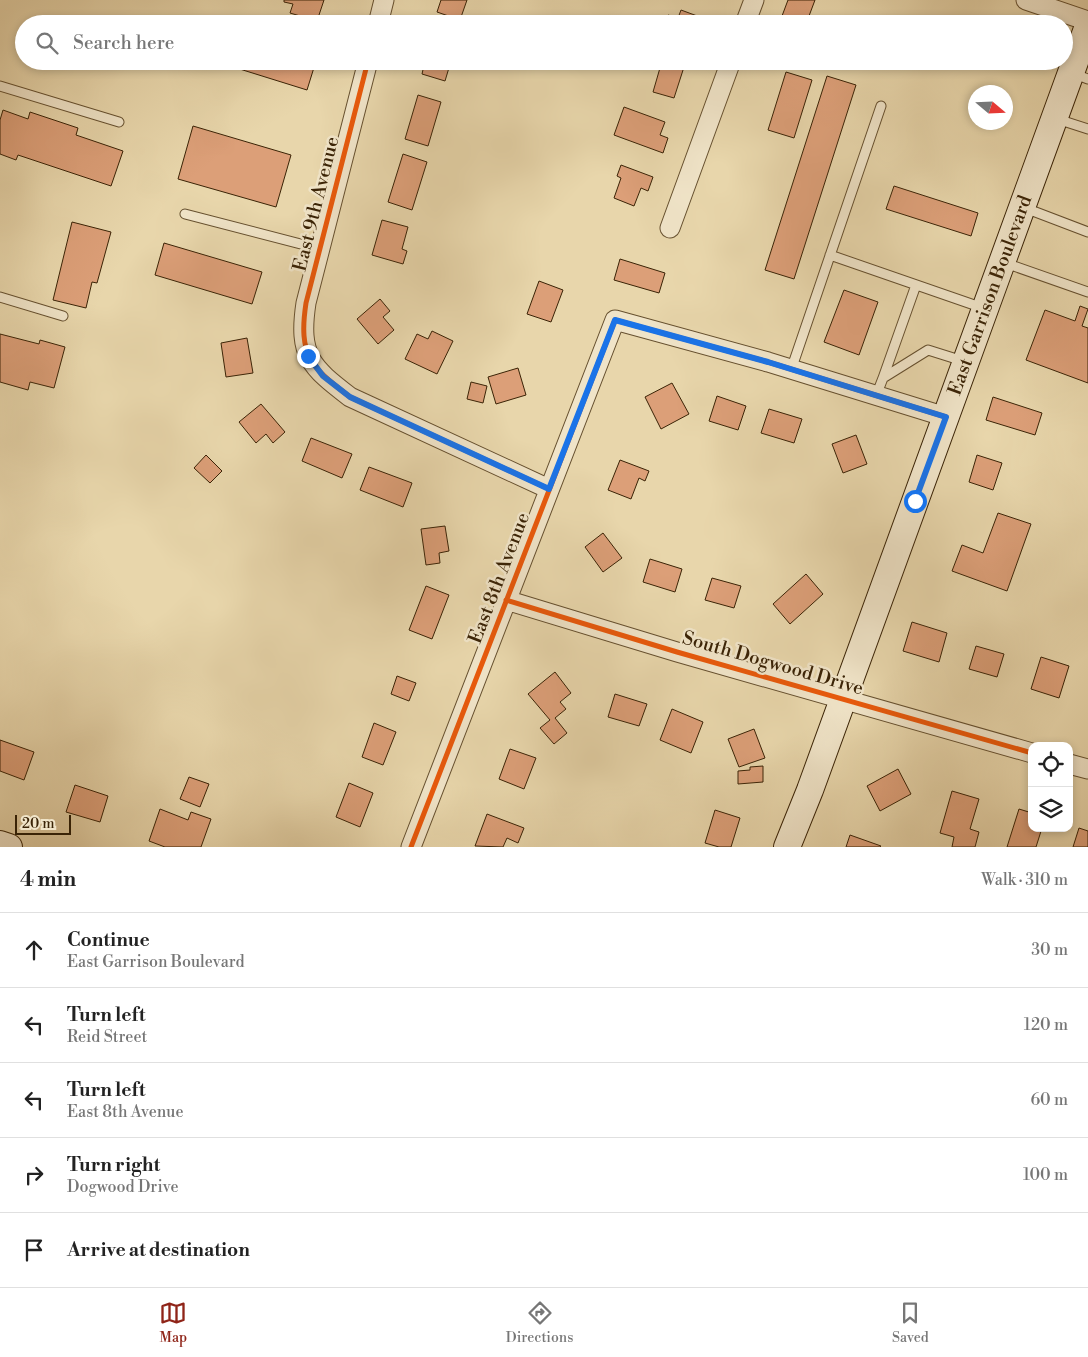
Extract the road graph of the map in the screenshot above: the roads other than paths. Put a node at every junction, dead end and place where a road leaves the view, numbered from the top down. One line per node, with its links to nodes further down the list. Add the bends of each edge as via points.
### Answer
1 (384, 0): 4 (street)
2 (754, 0): 5 (street)
3 (1026, 0): 6 (street)
4 (380, 15)
5 (748, 15)
6 (1070, 15)
7 (1073, 16): 8 (street)
8 (1088, 21)
9 (1088, 26): 12 (main road, East Garrison Boulevard)
10 (366, 70): 22 (street, East 9th Avenue)
11 (728, 70): 20 (street)
12 (1080, 76): 15 (main road, East Garrison Boulevard)
13 (0, 86): 16 (lane)
14 (881, 106): 23 (lane)
15 (1054, 118): 17 (lane); 18 (main road, East Garrison Boulevard)
16 (119, 122)
17 (1088, 129)
18 (1023, 207): 21 (lane); 24 (main road, East Garrison Boulevard)
19 (185, 214): 22 (lane)
20 (670, 228)
21 (1088, 232)
22 (320, 249): 35 (street, East 9th Avenue, via 303,320 308,356 323,376 350,397)
23 (830, 255): 25 (lane); 31 (lane)
24 (1002, 262): 26 (lane); 28 (main road, East Garrison Boulevard)
25 (916, 285): 28 (lane); 32 (lane)
26 (1088, 292)
27 (0, 297): 29 (lane)
28 (986, 309): 30 (main road, East Garrison Boulevard)
29 (63, 316)
30 (966, 362): 32 (lane, via 928,350); 34 (main road, East Garrison Boulevard)
31 (791, 370): 33 (street); 35 (street, East 8th Avenue, via 615,320)
32 (882, 378): 33 (lane)
33 (876, 396): 34 (street)
34 (946, 417): 37 (main road, East Garrison Boulevard)
35 (549, 489): 36 (street, East 8th Avenue)
36 (506, 600): 37 (street, South Dogwood Drive); 43 (street, East 8th Avenue)
37 (843, 698): 38 (street, South Dogwood Drive); 44 (main road, East Garrison Boulevard)
38 (1028, 752)
39 (1073, 765): 40 (street)
40 (1088, 769)
41 (0, 844): 42 (main road)
42 (9, 847)
43 (411, 847)
44 (786, 847)

